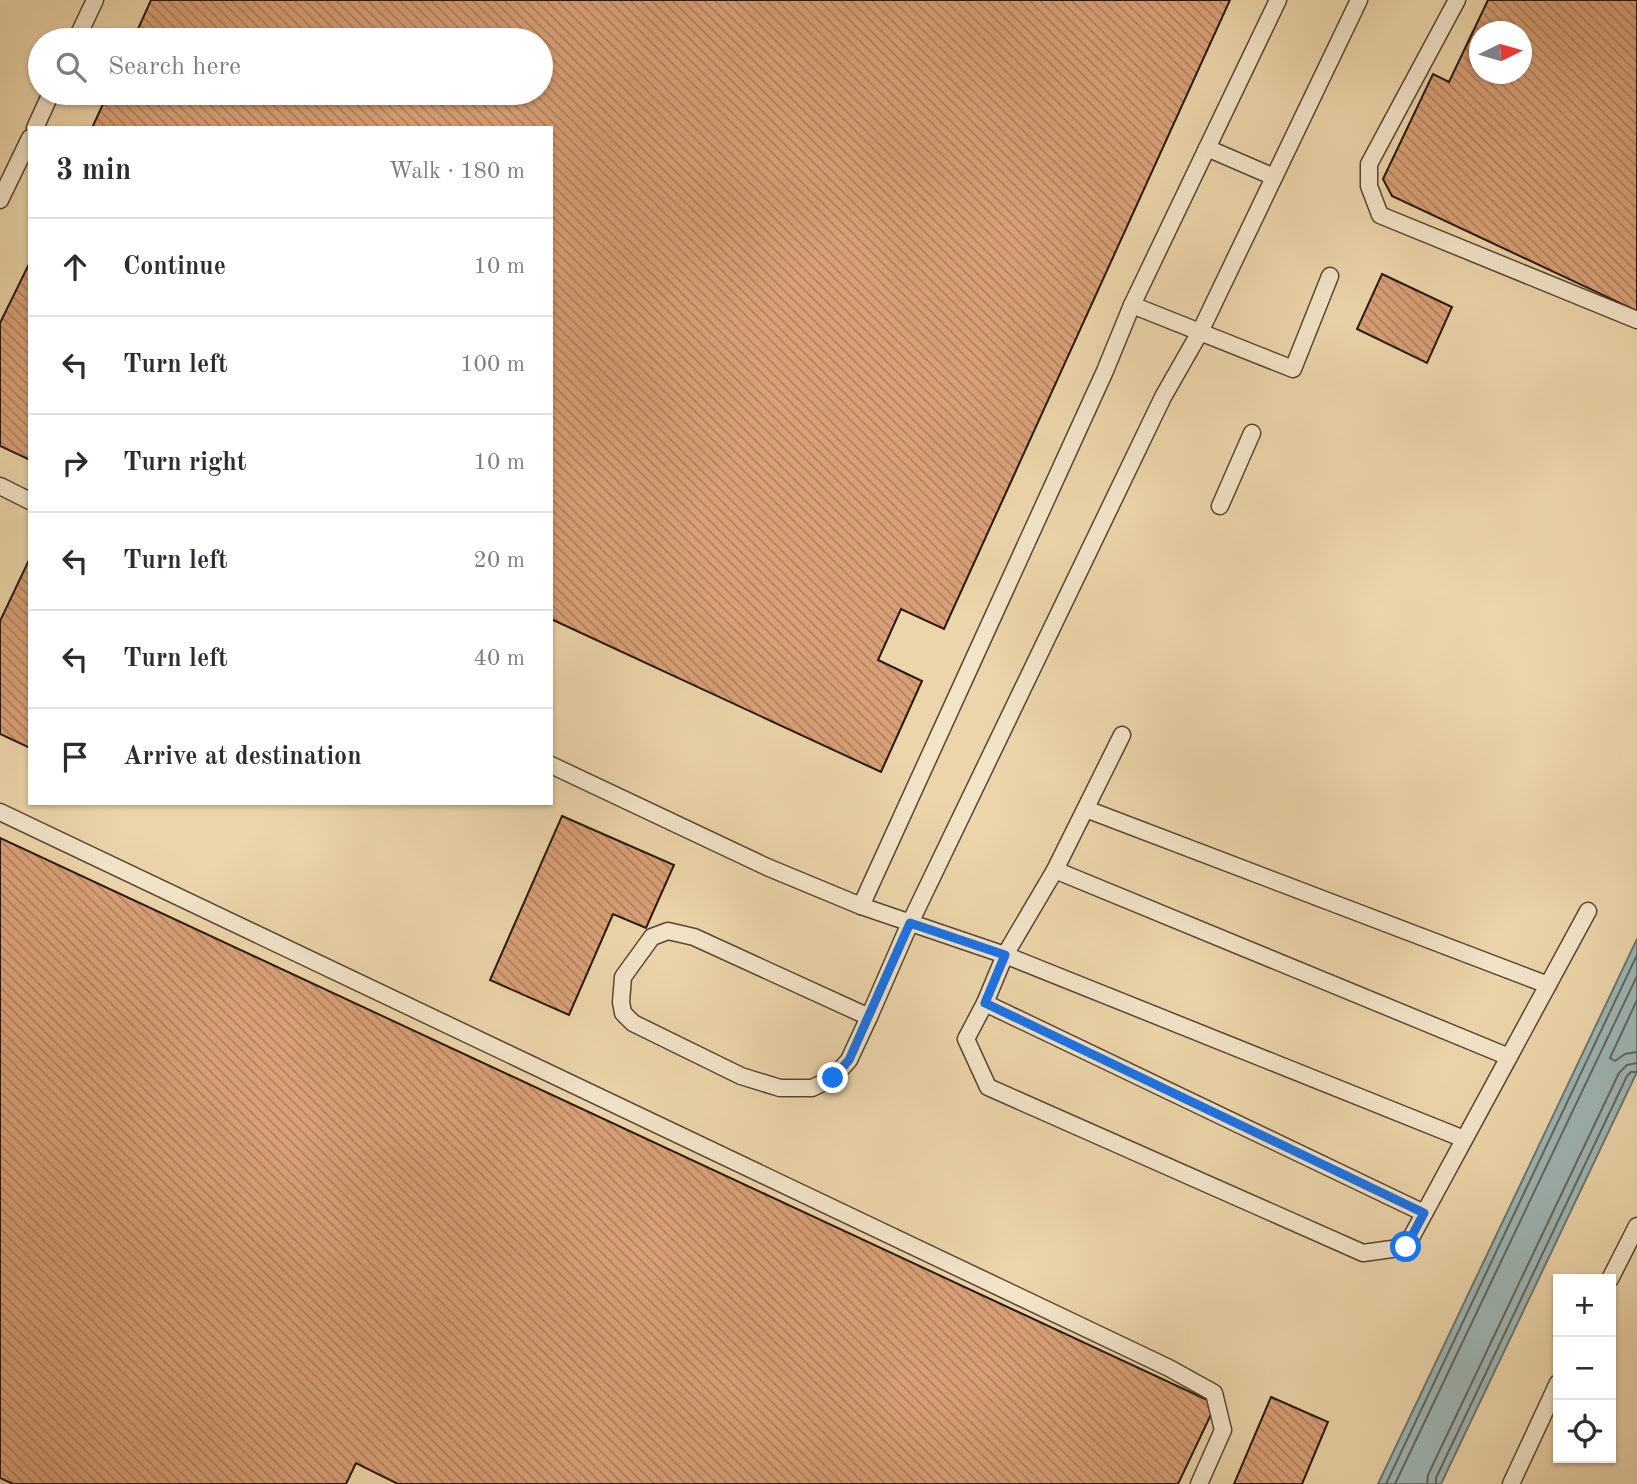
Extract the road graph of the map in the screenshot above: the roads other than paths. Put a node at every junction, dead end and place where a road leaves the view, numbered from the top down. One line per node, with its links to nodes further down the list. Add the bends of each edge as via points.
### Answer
1 (95, 0): 5 (lane)
2 (1278, 0): 9 (lane)
3 (1359, 0): 10 (lane)
4 (1457, 0): 14 (lane, via 1370,164 1369,186 1380,215)
5 (82, 28)
6 (45, 105): 7 (lane)
7 (35, 126)
8 (28, 142): 11 (lane)
9 (1207, 148): 10 (lane); 13 (lane)
10 (1274, 177): 15 (lane)
11 (0, 200)
12 (1330, 276): 15 (lane, via 1293,369)
13 (1132, 305): 15 (lane); 25 (lane)
14 (1637, 320)
15 (1200, 332): 27 (lane, via 1163,397)
16 (1252, 433): 19 (lane)
17 (0, 486): 18 (lane)
18 (28, 500)
19 (1220, 506)
20 (1122, 735): 22 (lane)
21 (553, 766): 25 (lane)
22 (1086, 809): 24 (lane); 29 (lane)
23 (0, 813): 38 (lane, via 1214,1393 1223,1430)
24 (1055, 870): 28 (lane); 32 (lane)
25 (861, 906): 27 (lane)
26 (1588, 911): 29 (lane)
27 (910, 923): 28 (lane); 31 (lane)
28 (1005, 955): 30 (lane); 33 (lane)
29 (1548, 985): 32 (lane)
30 (985, 1003): 34 (lane); 34 (lane, via 966,1039 988,1087 1363,1253 1406,1247)
31 (869, 1017): 31 (lane, via 849,1060 833,1078 812,1088 780,1088 741,1076 633,1023 623,1013 623,977 652,937 668,931 694,937)
32 (1509, 1057): 33 (lane)
33 (1464, 1139): 34 (lane)
34 (1424, 1213)
35 (1637, 1226): 36 (lane)
36 (1613, 1274)
37 (1553, 1394): 39 (lane)
38 (1199, 1484)
39 (1511, 1484)

